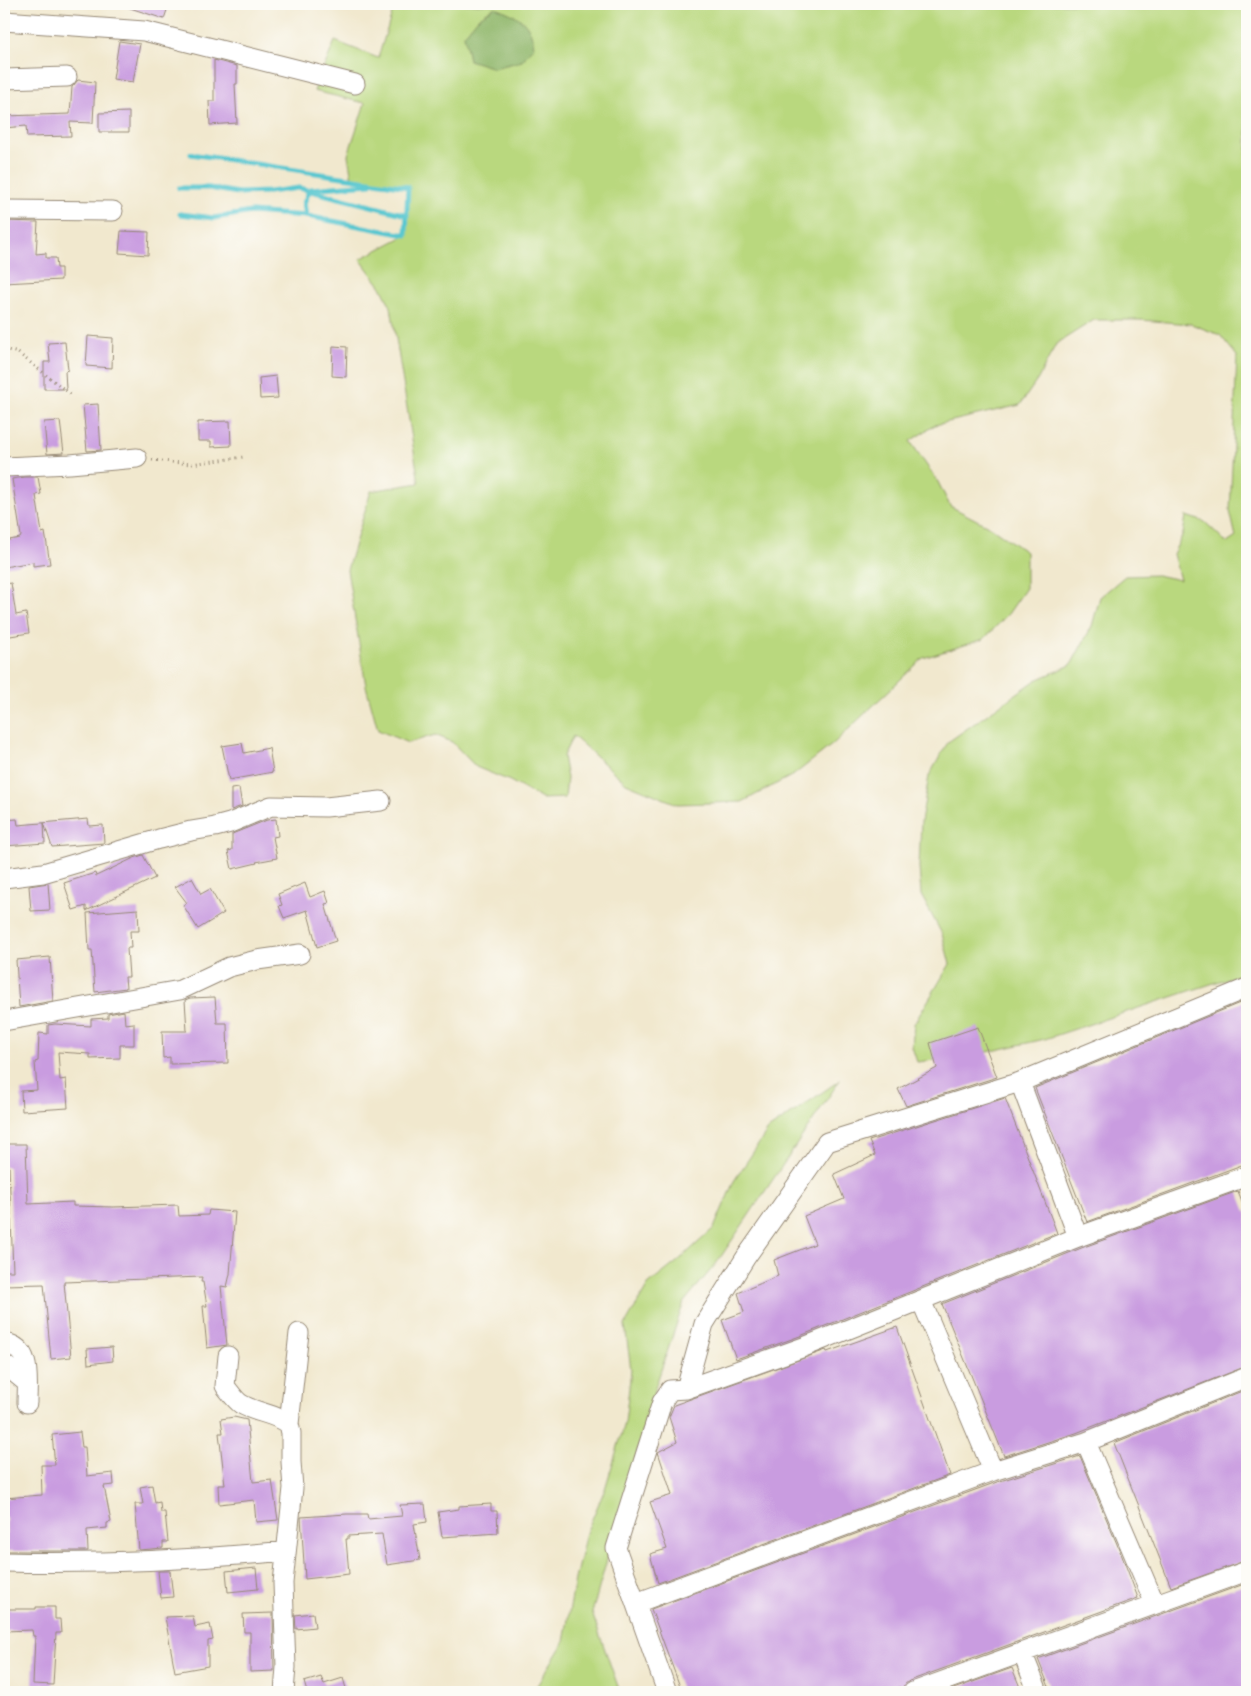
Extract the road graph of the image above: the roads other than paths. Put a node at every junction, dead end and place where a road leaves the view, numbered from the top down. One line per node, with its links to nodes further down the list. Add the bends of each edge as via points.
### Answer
1 (4, 21): 4 (street, via 144,31)
2 (67, 77): 3 (street)
3 (4, 79)
4 (355, 84)
5 (4, 210): 6 (street)
6 (113, 211)
7 (137, 458): 8 (street)
8 (4, 467)
9 (381, 801): 10 (street, via 326,808 271,806 215,827 159,839 44,873)
10 (4, 878)
11 (300, 954): 13 (street, via 229,967 180,990)
12 (1247, 988): 14 (street)
13 (4, 1021)
14 (1020, 1082): 16 (street); 24 (street, via 827,1142 746,1257 704,1324)
15 (1247, 1176): 16 (street)
16 (1078, 1237): 17 (street)
17 (921, 1300): 24 (street); 28 (street)
18 (299, 1333): 26 (street)
19 (4, 1343): 23 (street, via 22,1351)
20 (228, 1356): 26 (street, via 225,1386 239,1403)
21 (4, 1364): 23 (street)
22 (1247, 1377): 27 (street)
23 (27, 1383): 25 (street)
24 (686, 1390): 32 (street, via 670,1390 662,1402 616,1548)
25 (27, 1403)
26 (289, 1424): 29 (street, via 294,1488)
27 (1086, 1442): 28 (street); 33 (street)
28 (992, 1471): 32 (street)
29 (286, 1551): 30 (street, via 124,1562); 35 (street, via 282,1583)
30 (4, 1562)
31 (1247, 1571): 33 (street)
32 (636, 1603): 36 (street)
33 (1155, 1604): 34 (street)
34 (1022, 1652): 37 (street); 38 (street)
35 (284, 1692)
36 (667, 1692)
37 (913, 1692)
38 (1038, 1692)

